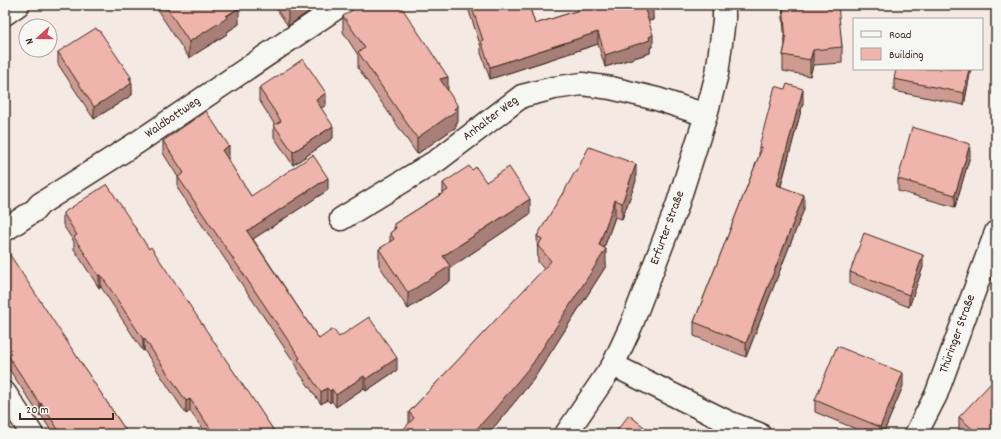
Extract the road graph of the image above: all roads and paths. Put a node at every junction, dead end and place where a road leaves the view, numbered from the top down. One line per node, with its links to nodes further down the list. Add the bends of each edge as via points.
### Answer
1 (18, 5): 4 (street)
2 (341, 5): 7 (street, Waldbottweg, via 138,142 40,204)
3 (724, 5): 5 (street, Erfurter Straße, via 717,74)
4 (5, 14)
5 (706, 116): 6 (street, Anhalter Weg, via 657,99 582,84 522,96 438,160); 9 (street, Erfurter Straße, via 677,206 631,326)
6 (341, 219)
7 (5, 230)
8 (996, 232): 14 (street, Thüringer Straße, via 936,395)
9 (613, 365): 12 (street, Erfurter Straße); 13 (street, via 728,422)
10 (5, 393): 11 (street)
11 (32, 434)
12 (566, 434)
13 (759, 434)
14 (916, 434)

